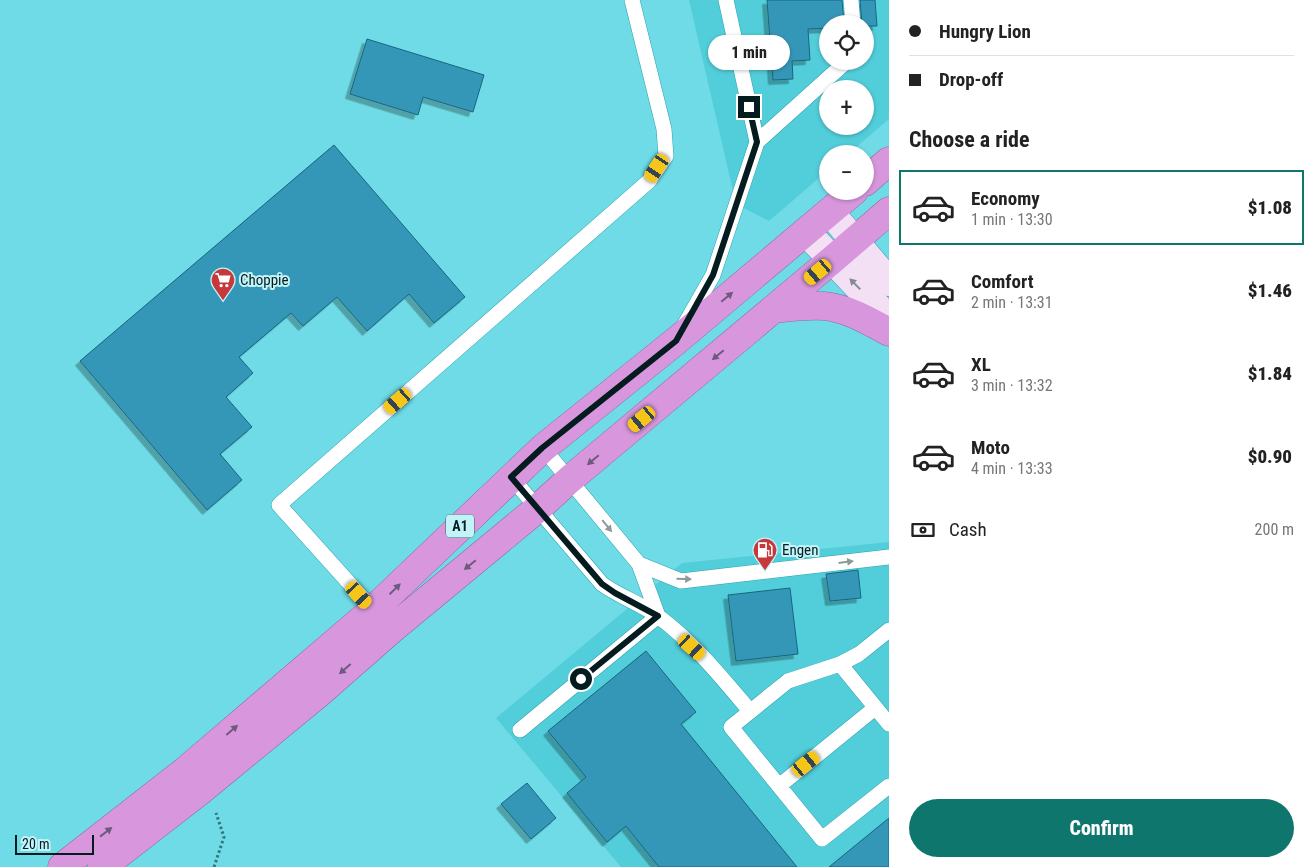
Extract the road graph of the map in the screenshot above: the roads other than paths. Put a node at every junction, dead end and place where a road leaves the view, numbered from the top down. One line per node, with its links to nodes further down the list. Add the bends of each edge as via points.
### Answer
1 (632, 0): 26 (lane, via 664,129 666,156 649,180 280,505)
2 (726, 0): 6 (lane)
3 (851, 0): 4 (lane)
4 (852, 15)
5 (837, 70): 6 (lane)
6 (757, 142): 19 (lane, via 713,275)
7 (889, 161): 8 (highway)
8 (874, 174)
9 (844, 200): 11 (highway, A1)
10 (889, 211): 13 (highway, A1)
11 (830, 212): 12 (highway, A1); 13 (street)
12 (806, 232): 14 (street); 19 (highway, A1, one-way to 12)
13 (854, 242): 14 (highway, A1); 15 (street)
14 (832, 260): 16 (highway, A1); 17 (street, one-way to 14)
15 (889, 282)
16 (774, 309): 18 (highway, via 826,306 860,316); 22 (highway, A1, one-way to 22)
17 (889, 319)
18 (889, 332)
19 (676, 341): 20 (highway, A1)
20 (542, 448): 21 (highway, A1); 22 (lane)
21 (511, 477): 23 (lane); 26 (highway, A1, one-way to 21)
22 (569, 480): 23 (highway, A1); 25 (lane, one-way to 25)
23 (537, 509): 27 (lane, via 602,584); 28 (highway, A1, one-way to 28)
24 (889, 557): 25 (lane, one-way to 24, via 681,581)
25 (639, 564): 27 (lane)
26 (373, 610): 28 (lane); 37 (highway, A1, one-way to 26, via 185,771)
27 (658, 616): 32 (lane, via 703,657); 34 (lane)
28 (392, 629): 38 (highway, A1, one-way to 38, via 200,791)
29 (889, 630): 30 (lane, via 859,654)
30 (840, 664): 31 (lane); 32 (lane, via 788,681)
31 (876, 708): 33 (lane); 35 (lane)
32 (750, 711): 35 (lane, via 731,727)
33 (889, 724)
34 (520, 730)
35 (779, 786): 36 (lane, via 822,840)
36 (889, 786)
37 (62, 867)
38 (102, 867)

